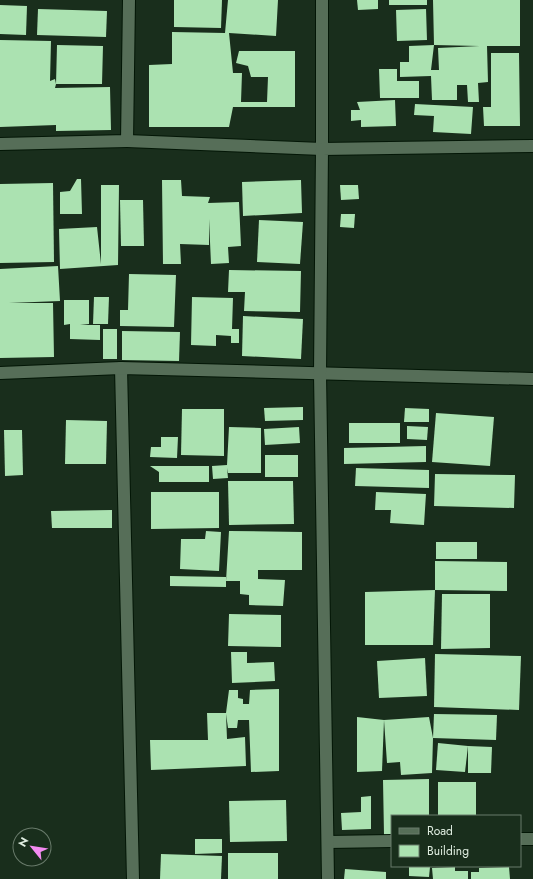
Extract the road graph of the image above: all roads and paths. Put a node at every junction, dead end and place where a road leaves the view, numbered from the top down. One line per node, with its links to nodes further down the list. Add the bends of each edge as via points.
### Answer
1 (129, 0): 3 (street)
2 (322, 0): 6 (street)
3 (127, 141): 4 (street); 6 (street)
4 (0, 144)
5 (533, 146): 6 (street)
6 (322, 149): 9 (street)
7 (121, 368): 8 (street); 9 (street); 15 (street)
8 (0, 373)
9 (320, 374): 10 (street); 14 (street)
10 (533, 379)
11 (521, 839): 12 (street)
12 (533, 839)
13 (391, 841): 14 (street)
14 (328, 842): 16 (street)
15 (133, 879)
16 (328, 879)

